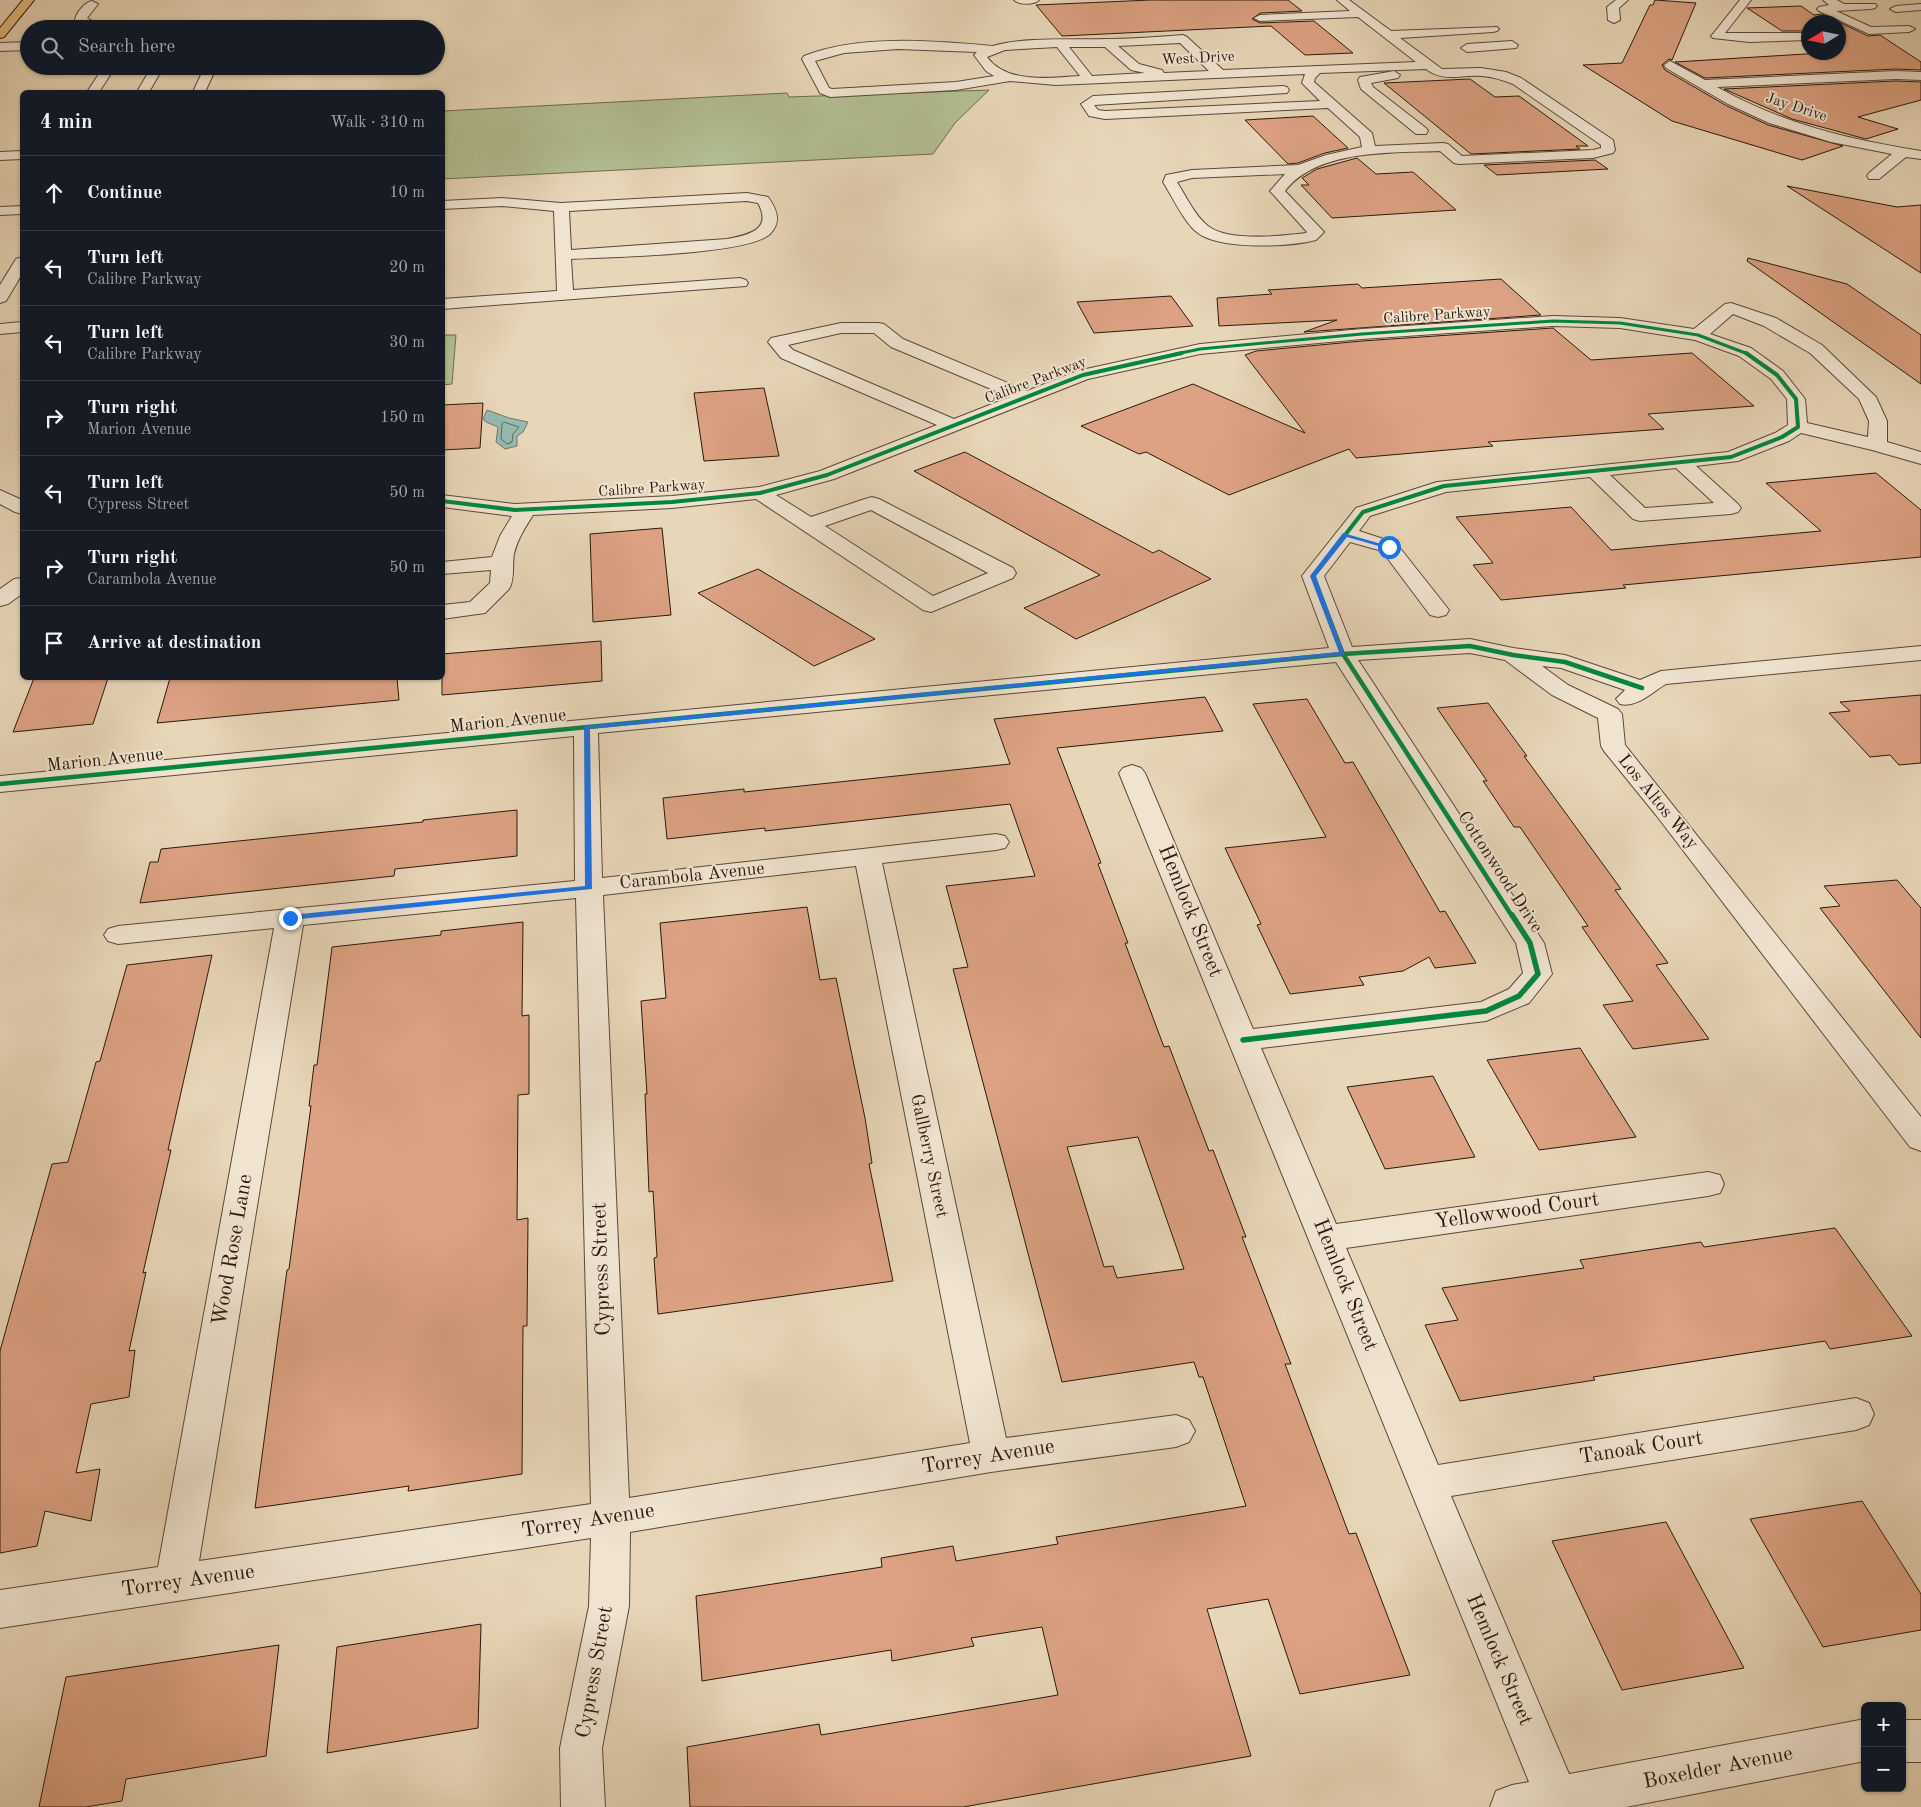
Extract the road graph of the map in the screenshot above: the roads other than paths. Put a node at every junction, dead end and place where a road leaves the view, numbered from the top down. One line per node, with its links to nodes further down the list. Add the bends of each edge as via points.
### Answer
1 (29, 0): 21 (main road)
2 (1019, 0): 3 (street)
3 (1034, 0)
4 (1342, 0): 14 (street)
5 (1623, 0): 18 (street, via 1613,7)
6 (1746, 0): 23 (street, via 1717,36)
7 (1828, 0): 11 (street)
8 (92, 4): 17 (street)
9 (1304, 5): 15 (street)
10 (1871, 6): 11 (street)
11 (1842, 7): 19 (street, via 1822,9 1869,31)
12 (1921, 7): 13 (street)
13 (1896, 9)
14 (1360, 14): 15 (street); 22 (street)
15 (1317, 16): 16 (street)
16 (1260, 18)
17 (81, 20)
18 (1614, 20)
19 (1909, 29)
20 (1493, 30): 22 (street)
21 (0, 35)
22 (1388, 36): 32 (street)
23 (1801, 38)
24 (1060, 43): 25 (street); 31 (street); 47 (street)
25 (1108, 43): 39 (street, via 1183,39); 44 (street, via 1135,68)
26 (1512, 45): 29 (street)
27 (20, 46): 28 (street)
28 (0, 47)
29 (1455, 48)
30 (1388, 49): 32 (street)
31 (993, 50): 46 (street, West Drive, via 980,55 990,68); 46 (street, via 954,46 888,47 828,52 808,59 824,90 830,93 956,86)
32 (1407, 50): 33 (street); 36 (street)
33 (1427, 50)
34 (1374, 55): 35 (street)
35 (1306, 59)
36 (1426, 65): 38 (street, West Drive); 40 (street)
37 (1670, 65): 48 (street, Jay Drive)
38 (1316, 70): 39 (street, West Drive); 49 (street, via 1308,83)
39 (1220, 74): 44 (street, West Drive)
40 (1439, 74): 54 (street, via 1384,75 1364,80 1367,89); 55 (street, via 1481,72 1517,81 1608,143 1608,150 1593,154 1459,160 1442,147)
41 (104, 75): 50 (street)
42 (153, 75): 51 (street)
43 (207, 75): 52 (street)
44 (1163, 76): 47 (street, West Drive)
45 (1921, 76): 48 (street)
46 (1011, 77): 47 (street, West Drive, via 1049,81)
47 (1089, 80)
48 (1702, 84): 56 (street, Jay Drive, via 1789,125)
49 (1314, 88): 53 (street); 53 (street, via 1093,100 1087,104 1094,113 1105,115)
50 (95, 90)
51 (144, 90)
52 (200, 90)
53 (1332, 104): 55 (street, via 1367,136)
54 (1421, 131)
55 (1369, 150): 60 (street, via 1336,156)
56 (1903, 152): 58 (street, Jay Drive); 61 (street)
57 (20, 155): 59 (street)
58 (1921, 155)
59 (0, 156)
60 (1300, 169): 60 (street, via 1282,182 1277,191 1316,232 1311,237 1296,239 1241,240 1204,230 1170,182 1171,178 1192,174)
61 (1874, 176)
62 (445, 205): 63 (street, via 502,202)
63 (561, 207): 66 (street); 66 (street, via 747,197 763,200 770,208 772,218 761,234 744,241)
64 (20, 210): 65 (street)
65 (0, 211)
66 (563, 256): 69 (street)
67 (20, 265): 70 (street)
68 (740, 283): 69 (street)
69 (565, 296): 71 (street)
70 (0, 298)
71 (445, 304)
72 (20, 327): 73 (street)
73 (0, 329)
74 (1698, 335): 75 (street, Calibre Parkway, via 1620,322 1553,321 1333,336 1200,349 1083,375); 77 (street, Calibre Parkway, via 1745,352 1777,375 1796,399); 78 (street, via 1731,308 1770,322 1816,349 1867,397 1878,421)
75 (1026, 397): 76 (street, Calibre Parkway); 76 (street, via 897,343 878,328 841,328 777,342 787,354)
76 (954, 426): 82 (street, Calibre Parkway, via 827,475)
77 (1798, 427): 78 (street); 80 (street, via 1732,457)
78 (1877, 445): 79 (street)
79 (1921, 458)
80 (1680, 462): 81 (street); 81 (street, via 1730,508 1640,515)
81 (1594, 470): 88 (street, via 1444,486 1363,512)
82 (760, 493): 86 (street, Calibre Parkway, via 672,502); 87 (street)
83 (0, 496): 85 (street)
84 (445, 501): 86 (street, Calibre Parkway)
85 (20, 507)
86 (526, 509): 89 (street, via 505,545)
87 (809, 525): 87 (street, via 931,605 1005,573 872,503)
88 (1346, 534): 93 (street, via 1389,547); 96 (street, via 1313,576)
89 (502, 564): 90 (street); 94 (street, via 501,584 477,608)
90 (445, 568)
91 (20, 585): 92 (street)
92 (0, 599)
93 (1438, 610)
94 (445, 612)
95 (1921, 653): 98 (street, via 1661,678)
96 (1343, 654): 97 (street, Marion Avenue, via 1470,646); 100 (street, Marion Avenue); 108 (street, Cottonwood Drive, via 1530,943 1538,974 1519,996 1486,1011)
97 (1513, 655): 98 (street, Marion Avenue, via 1565,662); 99 (street, Marion Avenue, via 1560,690)
98 (1642, 688): 99 (street)
99 (1610, 714): 109 (street, Los Altos Way, via 1613,746)
100 (586, 727): 102 (street, Marion Avenue); 105 (street, Cypress Street)
101 (1132, 772): 108 (street, Hemlock Street)
102 (0, 784)
103 (996, 842): 104 (street, Carambola Avenue)
104 (867, 856): 105 (street, Carambola Avenue); 114 (street, Gallberry Street)
105 (590, 888): 106 (street, Carambola Avenue); 116 (street, Cypress Street)
106 (290, 918): 107 (street, Carambola Avenue); 117 (street, Wood Rose Lane)
107 (118, 936)
108 (1243, 1040): 111 (street, Hemlock Street)
109 (1921, 1139)
110 (1708, 1184): 111 (street, Yellowwood Court)
111 (1326, 1238): 115 (street, Hemlock Street)
112 (1856, 1414): 115 (street, Tanoak Court)
113 (1176, 1431): 114 (street, Torrey Avenue)
114 (991, 1456): 116 (street, Torrey Avenue)
115 (1426, 1483): 122 (street, Hemlock Street)
116 (611, 1518): 117 (street, Torrey Avenue); 123 (street, Cypress Street, via 609,1606 581,1748)
117 (175, 1583): 118 (street, Torrey Avenue)
118 (0, 1609)
119 (1906, 1740): 121 (street)
120 (1861, 1741): 122 (street, Boxelder Avenue)
121 (1921, 1741)
122 (1557, 1798): 124 (street, Boxelder Avenue)
123 (583, 1807)
124 (1512, 1807)

